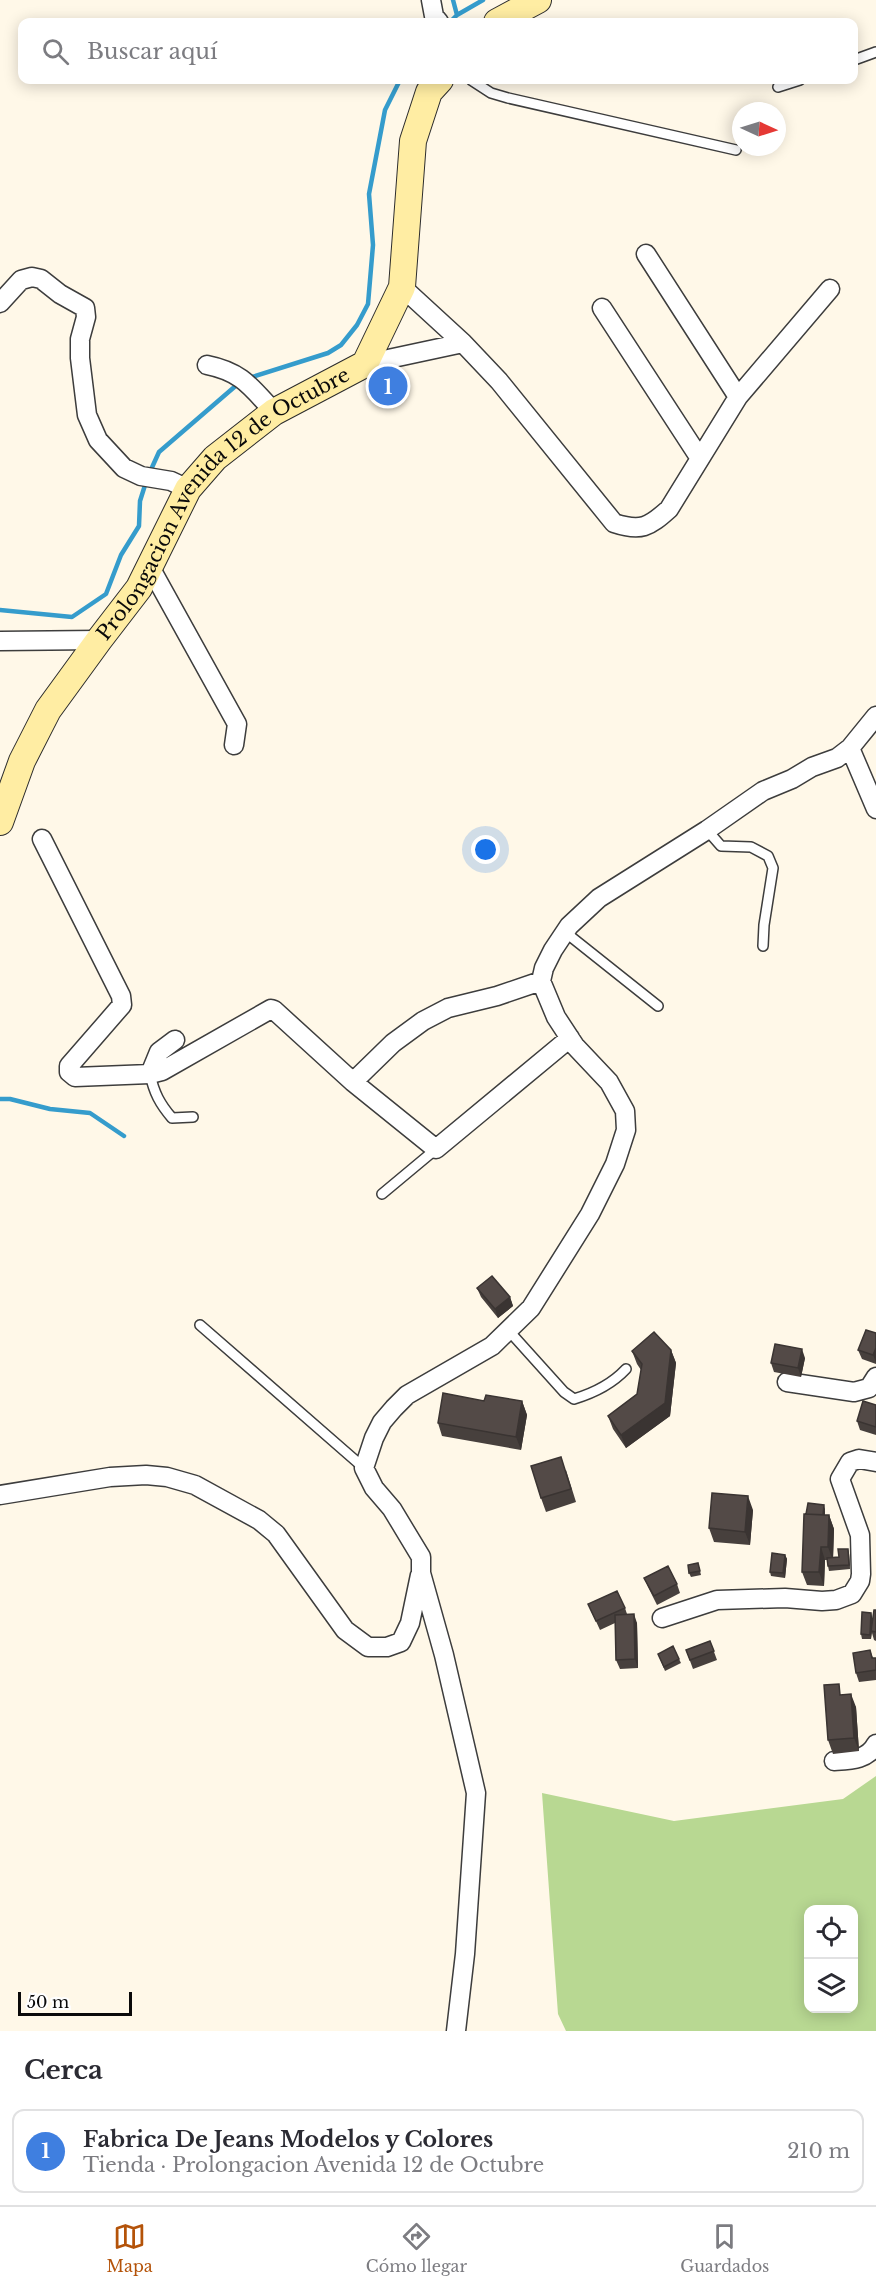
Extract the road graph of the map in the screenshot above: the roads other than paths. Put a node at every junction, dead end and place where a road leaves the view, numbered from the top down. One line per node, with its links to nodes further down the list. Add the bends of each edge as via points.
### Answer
1 (538, 0): 2 (main road)
2 (504, 18)
3 (876, 52): 4 (lane)
4 (858, 59)
5 (436, 84): 11 (main road, Prolongacion Avenida 12 de Octubre, via 429,92 413,141)
6 (477, 84): 9 (lane, via 508,98)
7 (787, 84): 8 (lane)
8 (778, 87)
9 (732, 149)
10 (646, 255): 18 (street)
11 (402, 287): 15 (street); 16 (main road, Prolongacion Avenida 12 de Octubre)
12 (830, 290): 18 (street)
13 (0, 303): 21 (street, via 21,280 32,277 85,308 80,358 87,415 98,440 124,468)
14 (602, 308): 20 (street)
15 (463, 343): 16 (street); 20 (street, via 499,381 614,523 641,528 657,520 669,509)
16 (365, 364): 19 (main road, Prolongacion Avenida 12 de Octubre)
17 (207, 365): 19 (street, via 229,370)
18 (738, 397): 20 (street)
19 (274, 412): 21 (main road, Prolongacion Avenida 12 de Octubre, via 215,458)
20 (699, 457)
21 (188, 489): 22 (main road, Prolongacion Avenida 12 de Octubre)
22 (150, 567): 23 (main road, Prolongacion Avenida 12 de Octubre, via 140,588); 26 (street, via 237,724)
23 (99, 640): 24 (street); 29 (main road, Prolongacion Avenida 12 de Octubre, via 48,710 22,761)
24 (0, 641)
25 (876, 716): 27 (street)
26 (234, 745)
27 (850, 748): 28 (street); 30 (street, via 837,758 763,791)
28 (876, 809)
29 (0, 822)
30 (706, 830): 32 (street, via 599,898); 33 (lane, via 721,846 751,848 768,856 773,868)
31 (42, 838): 38 (street, via 121,996 122,1005 76,1057 69,1072 75,1077)
32 (565, 932): 34 (street, via 544,968); 35 (lane)
33 (763, 946)
34 (541, 981): 36 (street); 39 (street, via 448,1008 423,1021 393,1043)
35 (658, 1006)
36 (570, 1038): 41 (street); 44 (street, via 609,1082 625,1111 626,1131 615,1164 590,1214 531,1308)
37 (175, 1040): 38 (street, via 159,1052)
38 (150, 1074): 39 (street, via 274,1010); 40 (lane, via 153,1091 172,1118)
39 (353, 1082): 41 (street)
40 (193, 1117)
41 (436, 1149): 42 (lane)
42 (382, 1194)
43 (200, 1324): 49 (lane)
44 (509, 1331): 45 (lane, via 574,1399 616,1380); 49 (street, via 492,1346 407,1395 394,1407 374,1438)
45 (626, 1369)
46 (876, 1377): 47 (street, via 869,1388 854,1392)
47 (787, 1382)
48 (876, 1462): 52 (street, via 850,1462 840,1479 860,1535 861,1574 852,1594 822,1601 717,1599)
49 (364, 1468): 51 (street, via 421,1557)
50 (0, 1495): 51 (street, via 146,1475 195,1485 259,1520 276,1534 345,1630 368,1647 401,1642 410,1623)
51 (421, 1573): 55 (street, via 476,1793)
52 (662, 1618)
53 (876, 1744): 54 (street, via 858,1760)
54 (834, 1761)
55 (456, 2031)

